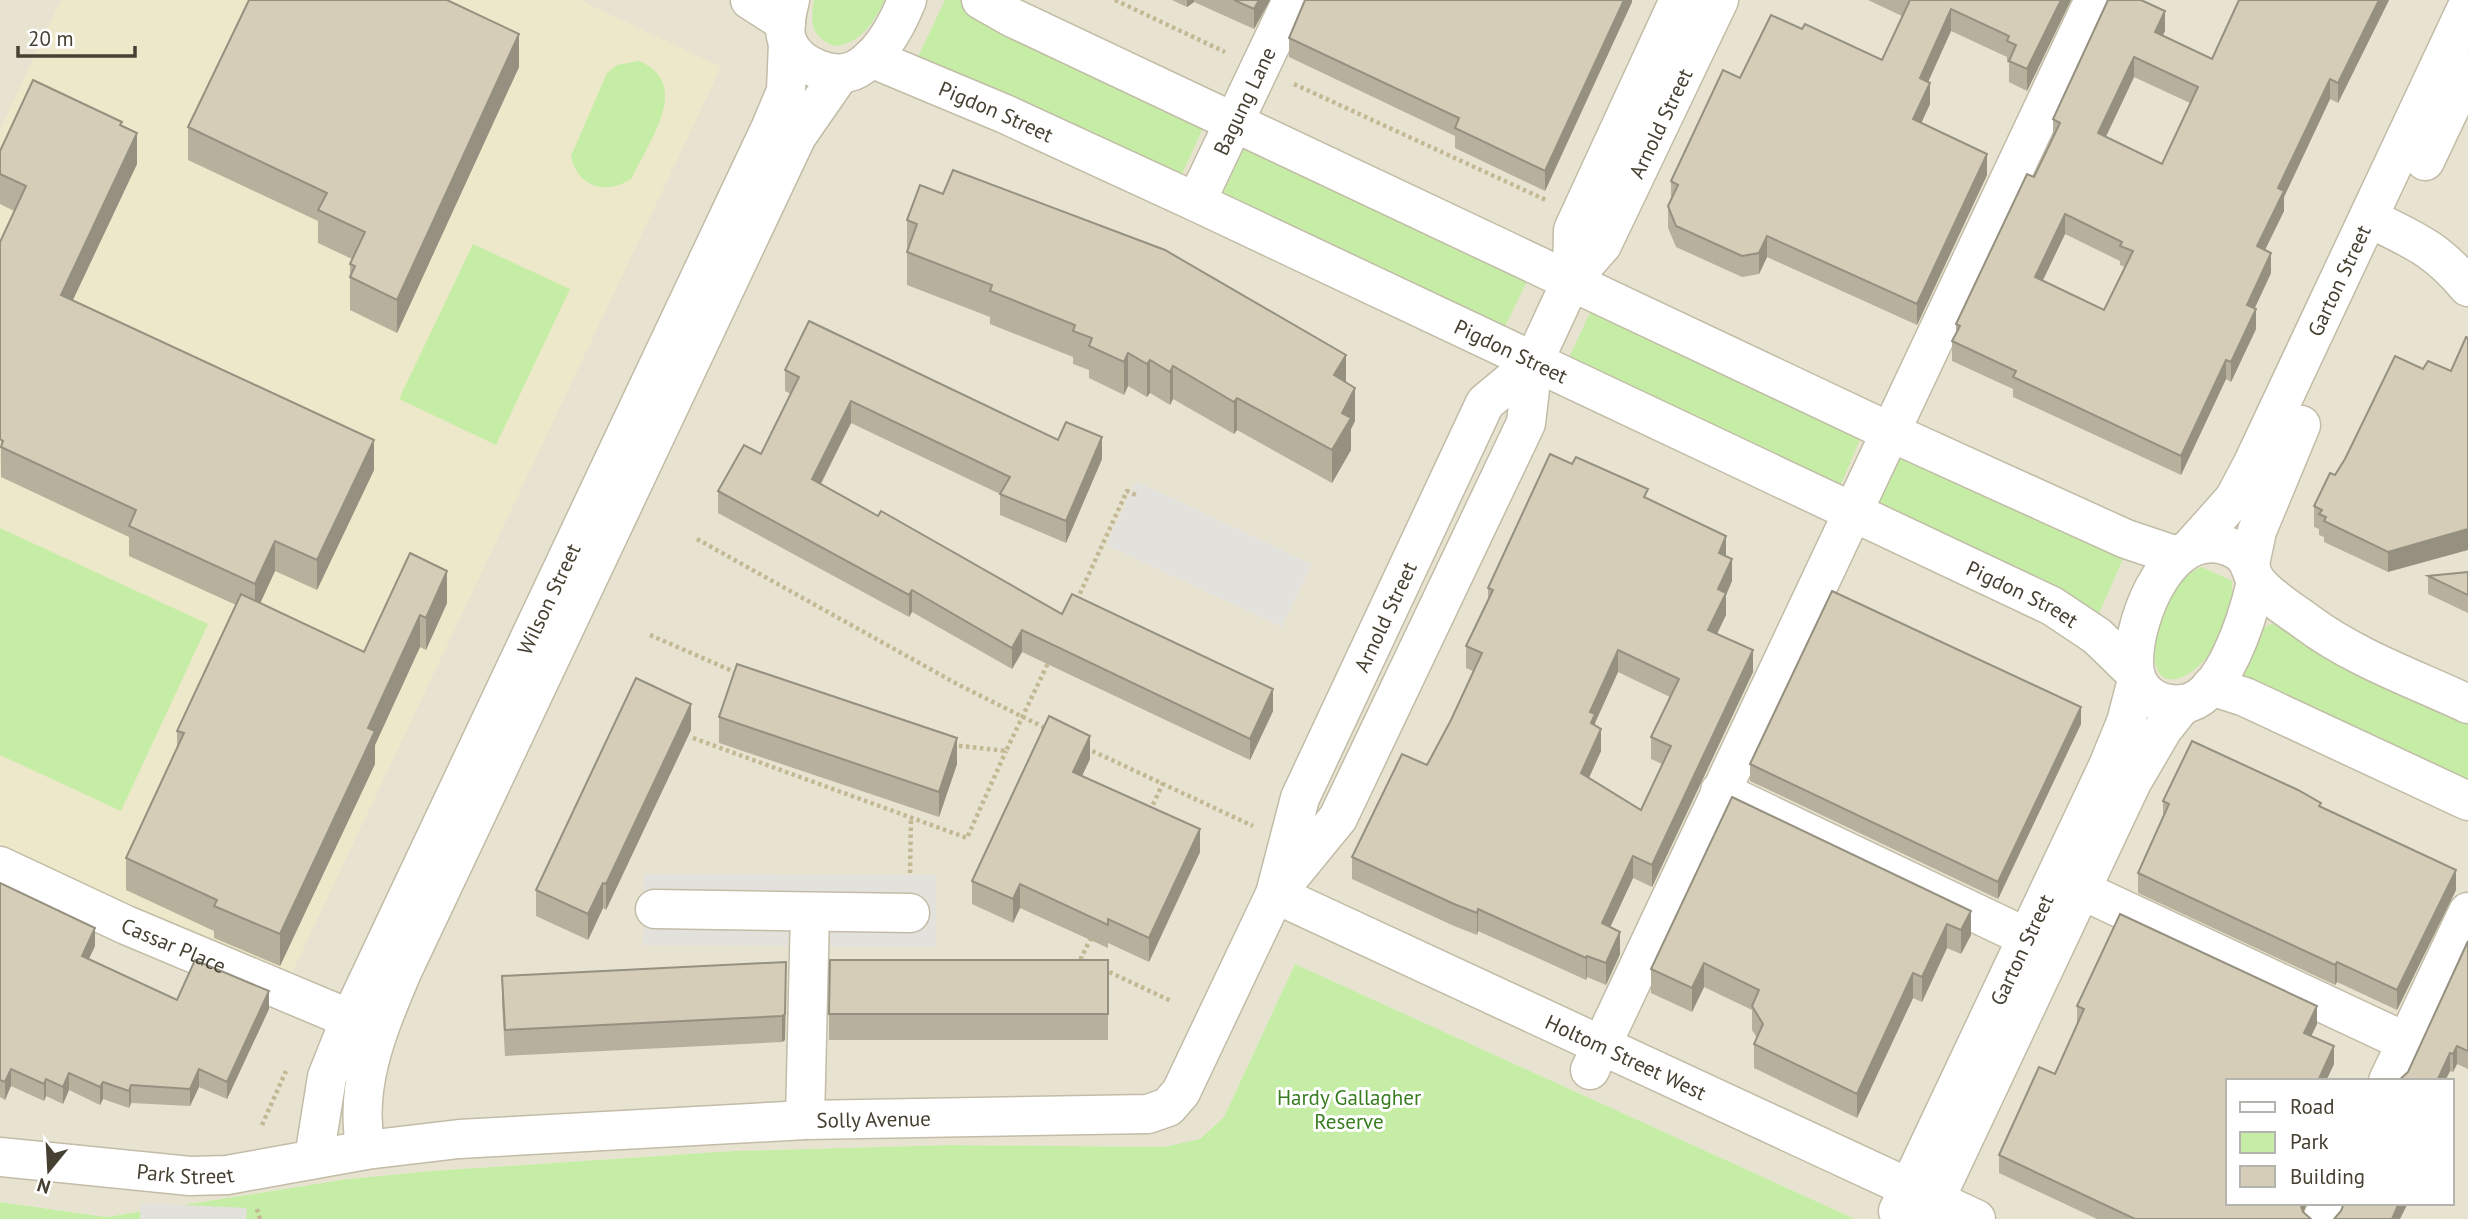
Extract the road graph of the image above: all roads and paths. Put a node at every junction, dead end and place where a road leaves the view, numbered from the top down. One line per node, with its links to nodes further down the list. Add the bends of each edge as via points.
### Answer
1 (750, 0): 10 (street)
2 (907, 0): 11 (street, Wilson Street, via 891,32)
3 (981, 0): 14 (street)
4 (1115, 0): 12 (path)
5 (1292, 0): 12 (street, Bagung Lane)
6 (1679, 0): 18 (street, Arnold Street, via 1573,230)
7 (1719, 0): 18 (street, Arnold Street, via 1602,245)
8 (2094, 0): 21 (street)
9 (2468, 5): 17 (street, Garton Street)
10 (788, 22): 11 (street, Pigdon Street, via 807,63); 56 (street, Wilson Street, via 786,91 770,130)
11 (855, 66): 16 (street, Pigdon Street, via 1005,114); 61 (street, Wilson Street, via 797,136 402,972 376,1037 365,1083 360,1121)
12 (1260, 68): 14 (street, Bagung Lane); 15 (path)
13 (2468, 70): 17 (street, Garton Street)
14 (1234, 123): 16 (street, Bagung Lane); 18 (street)
15 (1546, 200)
16 (1196, 202): 20 (street, Pigdon Street)
17 (2381, 224): 19 (street, via 2447,262); 25 (street, Garton Street, via 2234,499); 26 (street, Garton Street, via 2257,530)
18 (1572, 279): 20 (street, Arnold Street); 21 (street)
19 (2468, 287)
20 (1532, 363): 23 (street, Pigdon Street); 48 (street, Arnold Street, via 1526,423 1338,818)
21 (1888, 431): 23 (street); 25 (street, via 2126,539)
22 (1138, 496): 27 (path, via 1127,491)
23 (1851, 512): 31 (street, Pigdon Street, via 2052,606 2097,635); 41 (street)
24 (697, 539): 34 (path)
25 (2185, 551): 26 (street, via 2209,543 2231,547); 31 (street, via 2150,598 2133,653)
26 (2253, 573): 32 (street, via 2247,618 2236,643); 33 (street, via 2341,644)
27 (1075, 605)
28 (650, 635): 30 (path)
29 (1051, 655): 34 (path)
30 (748, 678)
31 (2135, 678): 32 (street, Pigdon Street, via 2155,700); 47 (street, Garton Street)
32 (2197, 695): 42 (street, Pigdon Street, via 2245,697); 47 (street, Garton Street, via 2144,759)
33 (2468, 704)
34 (1022, 718): 35 (path); 39 (path)
35 (1058, 735)
36 (693, 738): 43 (path)
37 (942, 744): 39 (path)
38 (1083, 746): 40 (path)
39 (1006, 751): 43 (path, via 967,838)
40 (1163, 783): 44 (path); 45 (path)
41 (1720, 791): 54 (street); 58 (street)
42 (2468, 801)
43 (911, 818): 52 (path)
44 (1145, 820)
45 (1253, 827)
46 (0, 866): 56 (street, Cassar Place)
47 (2068, 883): 54 (street, Garton Street); 57 (street)
48 (1270, 906): 58 (street, Holtom Street West); 60 (street, Solly Avenue, via 1181,1092 1168,1107 1148,1114)
49 (655, 909): 50 (street)
50 (810, 912): 52 (street); 60 (street)
51 (2468, 912): 57 (street)
52 (910, 914)
53 (1093, 933): 55 (path, via 1081,958)
54 (2040, 943): 64 (street, Garton Street)
55 (1171, 1001)
56 (349, 1019): 63 (street, Wilson Street, via 327,1077)
57 (2406, 1042): 59 (street)
58 (1595, 1057): 64 (street, Holtom Street West)
59 (2389, 1079)
60 (805, 1120): 61 (street, Solly Avenue, via 459,1139)
61 (366, 1150): 63 (street, Park Street)
62 (0, 1157): 63 (street, Park Street, via 190,1176 227,1175)
63 (314, 1158)
64 (1916, 1208): 65 (street, Holtom Street West)
65 (1976, 1219)

